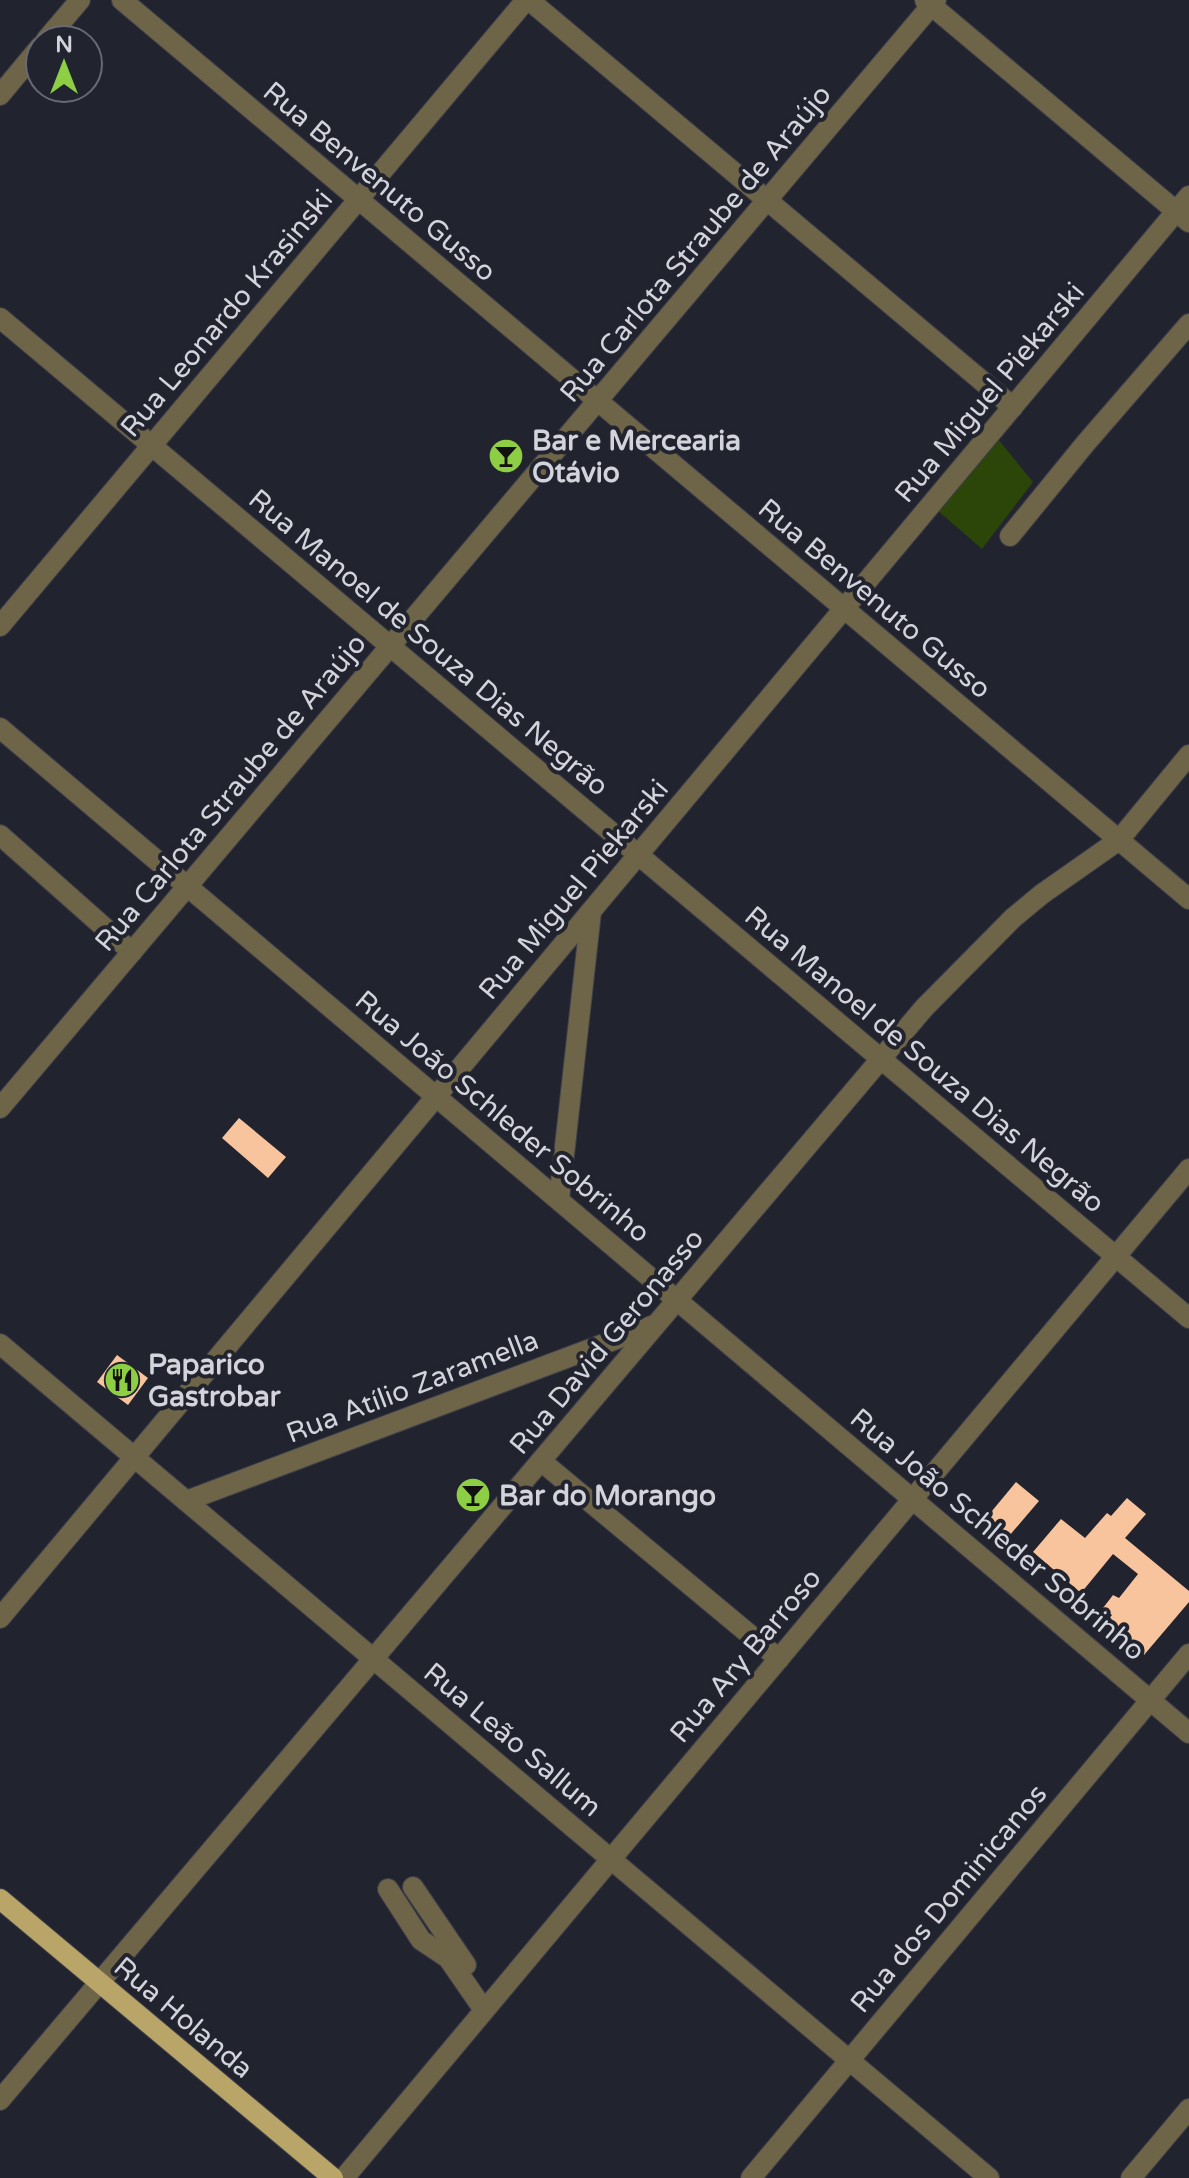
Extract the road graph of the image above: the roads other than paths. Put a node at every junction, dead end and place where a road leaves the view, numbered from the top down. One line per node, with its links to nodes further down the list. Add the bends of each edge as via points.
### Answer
1 (80, 0): 5 (street)
2 (122, 0): 8 (street, Rua Benvenuto Gusso)
3 (527, 0): 8 (street, Rua Leonardo Krasinski); 9 (street)
4 (931, 2): 9 (street, Rua Carlota Straube de Araújo); 10 (street)
5 (60, 24)
6 (24, 66): 7 (street)
7 (0, 95)
8 (358, 199): 13 (street, Rua Benvenuto Gusso); 15 (street, Rua Leonardo Krasinski)
9 (767, 200): 13 (street, Rua Carlota Straube de Araújo); 14 (street)
10 (1185, 210): 14 (street, Rua Miguel Piekarski)
11 (0, 318): 15 (street, Rua Manoel de Souza Dias Negrão)
12 (1189, 324): 16 (street)
13 (598, 401): 17 (street, Rua Benvenuto Gusso); 19 (street, Rua Carlota Straube de Araújo)
14 (1013, 407): 17 (street, Rua Miguel Piekarski)
15 (152, 445): 18 (street, Rua Leonardo Krasinski); 19 (street, Rua Manoel de Souza Dias Negrão)
16 (1010, 536)
17 (844, 608): 23 (street, Rua Benvenuto Gusso); 24 (street, Rua Miguel Piekarski)
18 (0, 626)
19 (390, 646): 24 (street, Rua Manoel de Souza Dias Negrão); 25 (street, Rua Carlota Straube de Araújo)
20 (0, 728): 25 (street, Rua João Schleder Sobrinho)
21 (1189, 755): 23 (street, Rua David Geronasso)
22 (0, 835): 28 (street)
23 (1119, 840): 26 (street, Rua Benvenuto Gusso); 29 (street, Rua David Geronasso, via 1013,918)
24 (638, 855): 27 (street, Rua Miguel Piekarski); 29 (street, Rua Manoel de Souza Dias Negrão)
25 (187, 886): 28 (street, Rua Carlota Straube de Araújo); 30 (street, Rua João Schleder Sobrinho)
26 (1189, 899)
27 (591, 912): 30 (street, Rua Miguel Piekarski); 33 (street)
28 (132, 952): 31 (street, Rua Carlota Straube de Araújo)
29 (881, 1059): 34 (street, Rua Manoel de Souza Dias Negrão); 35 (street, Rua David Geronasso)
30 (436, 1096): 33 (street, Rua João Schleder Sobrinho); 39 (street, Rua Miguel Piekarski)
31 (0, 1108)
32 (1189, 1169): 34 (street, Rua Ary Barroso)
33 (559, 1200): 35 (street, Rua João Schleder Sobrinho)
34 (1116, 1256): 36 (street, Rua Manoel de Souza Dias Negrão); 41 (street, Rua Ary Barroso)
35 (677, 1300): 37 (street, Rua David Geronasso); 41 (street, Rua João Schleder Sobrinho)
36 (1189, 1318)
37 (657, 1324): 40 (street, Rua David Geronasso); 42 (street, Rua Atílio Zaramella)
38 (0, 1344): 39 (street, Rua Leão Sallum)
39 (134, 1457): 42 (street, Rua Leão Sallum); 43 (street, Rua Miguel Piekarski)
40 (541, 1461): 45 (street, Rua David Geronasso); 46 (street)
41 (912, 1499): 46 (street, Rua Ary Barroso); 47 (street, Rua João Schleder Sobrinho)
42 (186, 1501): 45 (street, Rua Leão Sallum)
43 (0, 1618)
44 (1189, 1654): 47 (street, Rua dos Dominicanos)
45 (373, 1659): 49 (street, Rua Leão Sallum); 53 (street, Rua David Geronasso)
46 (779, 1659): 49 (street, Rua Ary Barroso)
47 (1151, 1700): 48 (street, Rua João Schleder Sobrinho); 55 (street, Rua dos Dominicanos)
48 (1189, 1733)
49 (611, 1859): 54 (street, Rua Ary Barroso); 55 (street, Rua Leão Sallum)
50 (413, 1887): 54 (street)
51 (388, 1889): 54 (street, via 421,1940 448,1958)
52 (0, 1899): 53 (main road, Rua Holanda)
53 (99, 1982): 56 (street, Rua David Geronasso); 58 (main road, Rua Holanda)
54 (489, 2005): 59 (street, Rua Ary Barroso)
55 (849, 2060): 60 (street, Rua dos Dominicanos); 61 (street, Rua Leão Sallum)
56 (0, 2100)
57 (1189, 2109): 62 (street)
58 (333, 2178)
59 (344, 2178)
60 (751, 2178)
61 (989, 2178)
62 (1131, 2178)

